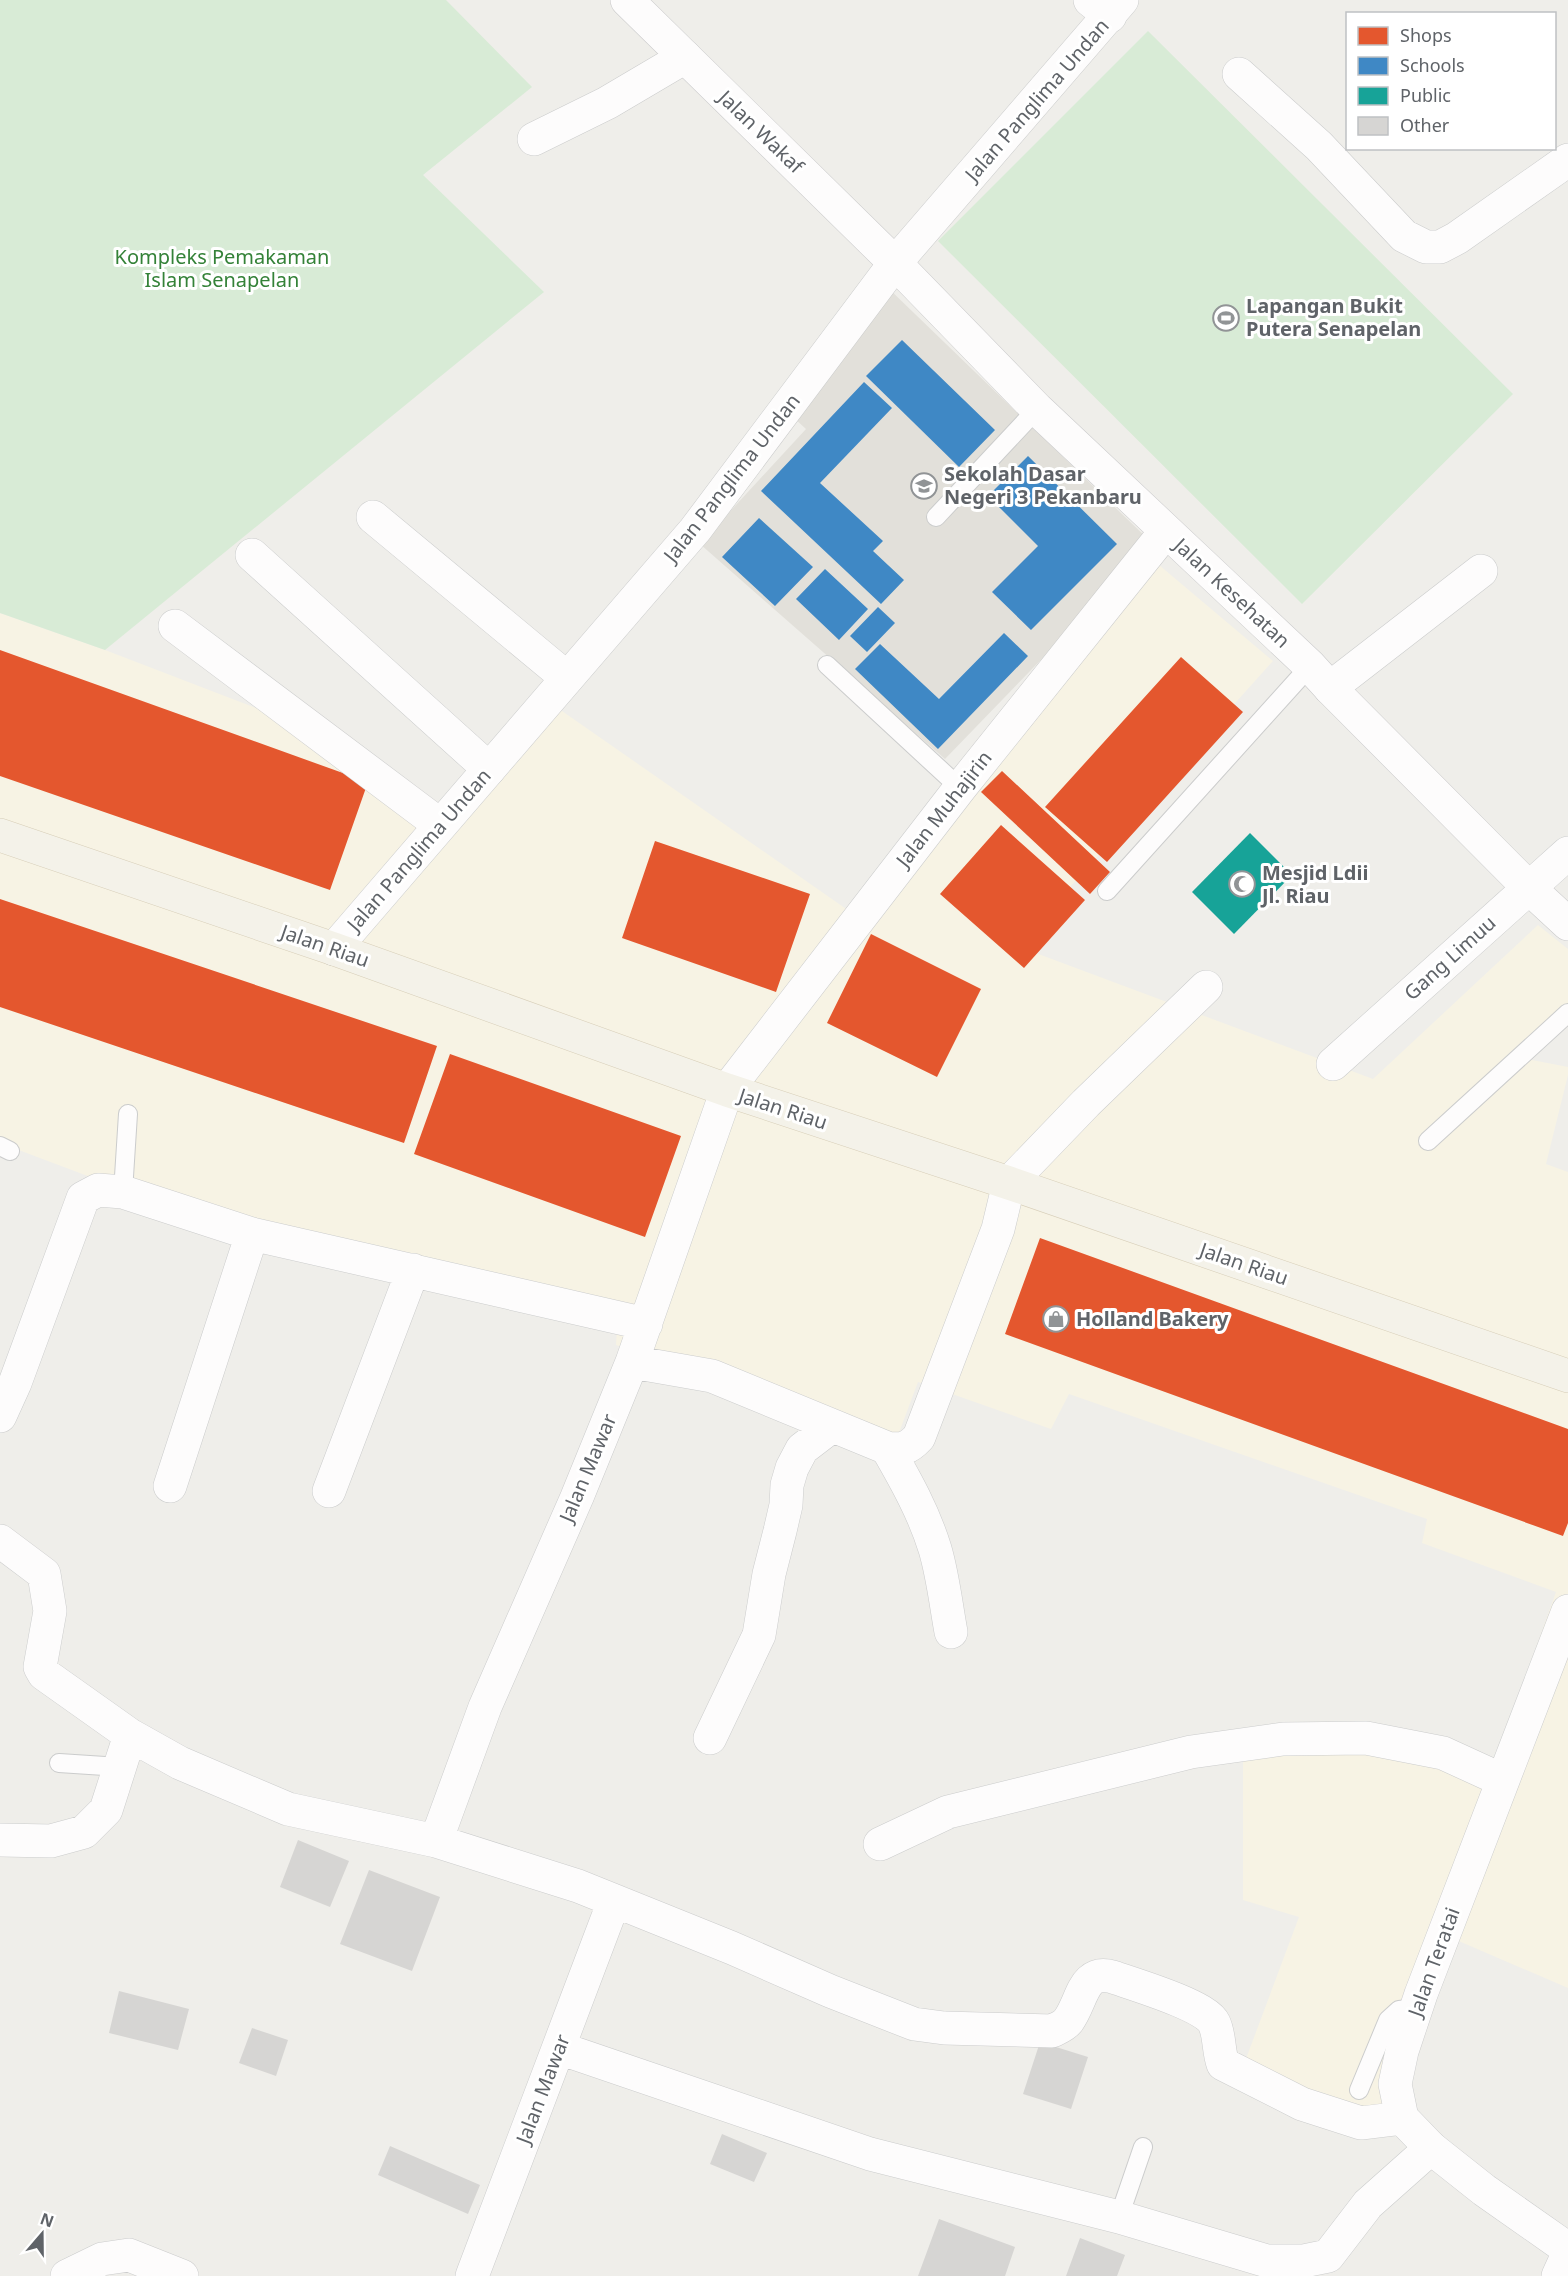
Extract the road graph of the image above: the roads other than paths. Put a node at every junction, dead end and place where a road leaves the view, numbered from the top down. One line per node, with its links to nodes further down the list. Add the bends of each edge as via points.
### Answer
1 (627, 0): 3 (street, Jalan Wakaf)
2 (1107, 5): 7 (street, Jalan Panglima Undan)
3 (685, 57): 5 (street, via 607,103); 7 (street, Jalan Wakaf)
4 (1239, 74): 6 (street, via 1319,146 1404,236 1425,247 1440,247 1457,238)
5 (534, 139)
6 (1568, 160)
7 (895, 263): 8 (street, Jalan Kesehatan); 17 (street, Jalan Panglima Undan, via 694,530)
8 (1037, 409): 10 (lane); 11 (street, Jalan Kesehatan)
9 (373, 517): 17 (street)
10 (936, 517)
11 (1166, 531): 16 (street, Jalan Kesehatan); 19 (street, Jalan Muhajirin)
12 (252, 555): 18 (street)
13 (1480, 570): 16 (street)
14 (175, 626): 20 (street)
15 (827, 665): 19 (lane)
16 (1320, 677): 23 (street, Jalan Kesehatan); 24 (lane)
17 (567, 678): 18 (street, Jalan Panglima Undan)
18 (489, 769): 20 (street, Jalan Panglima Undan)
19 (960, 788): 30 (street, Jalan Muhajirin)
20 (440, 825): 26 (street, Jalan Panglima Undan)
21 (0, 835): 26 (main road, Jalan Riau)
22 (1568, 853): 23 (street, Gang Limuu)
23 (1528, 888): 25 (street, Jalan Kesehatan); 29 (street, Gang Limuu)
24 (1107, 891)
25 (1568, 924)
26 (334, 949): 30 (main road, Jalan Riau)
27 (1206, 987): 33 (street)
28 (1568, 1013): 32 (lane)
29 (1333, 1064)
30 (727, 1090): 33 (main road, Jalan Riau); 37 (street, Jalan Mawar)
31 (128, 1114): 34 (lane)
32 (1428, 1141)
33 (1009, 1183): 39 (main road, Jalan Riau); 43 (street, via 998,1229 919,1437 910,1447)
34 (123, 1192): 35 (street); 40 (street, via 98,1190 83,1198)
35 (252, 1234): 36 (street); 44 (street)
36 (412, 1270): 37 (street); 45 (street)
37 (646, 1324): 38 (street, Jalan Mawar)
38 (632, 1362): 42 (street, via 712,1376); 55 (street, Jalan Mawar, via 485,1707)
39 (1568, 1376)
40 (8, 1381): 41 (street)
41 (0, 1416)
42 (832, 1426): 43 (street); 50 (street, via 802,1449 792,1468 759,1635)
43 (887, 1448): 48 (street, via 920,1509 936,1551)
44 (170, 1486)
45 (329, 1491)
46 (0, 1541): 49 (street, via 44,1574 50,1611 40,1667 44,1674)
47 (1568, 1611): 53 (street, Jalan Teratai)
48 (951, 1632)
49 (130, 1735): 52 (street); 55 (street, via 180,1763 288,1809)
50 (710, 1738)
51 (59, 1763): 52 (lane)
52 (120, 1767): 54 (street, via 106,1810 84,1832 51,1841)
53 (1502, 1780): 56 (street, via 1443,1753 1366,1738 1283,1739 1191,1752 948,1812); 58 (street, Jalan Teratai)
54 (0, 1840)
55 (436, 1841): 57 (street)
56 (880, 1844)
57 (614, 1901): 59 (street, Jalan Mawar); 61 (street, via 914,2024 1052,2031 1066,2023 1091,1978 1101,1973 1201,2009 1213,2019 1223,2064 1250,2079 1302,2104 1361,2123)
58 (1417, 2008): 60 (lane, via 1399,2010 1388,2020); 61 (street, Jalan Teratai, via 1395,2084)
59 (559, 2048): 64 (street, via 870,2154); 69 (street, Jalan Mawar)
60 (1359, 2090)
61 (1402, 2118): 63 (street)
62 (1143, 2147): 64 (lane)
63 (1431, 2148): 64 (street, via 1368,2204 1328,2256 1304,2261 1267,2261); 65 (street)
64 (1119, 2217)
65 (1568, 2249)
66 (1568, 2254): 70 (street)
67 (68, 2276): 68 (street, via 102,2259 129,2255)
68 (182, 2276)
69 (472, 2276)
70 (1558, 2276)

